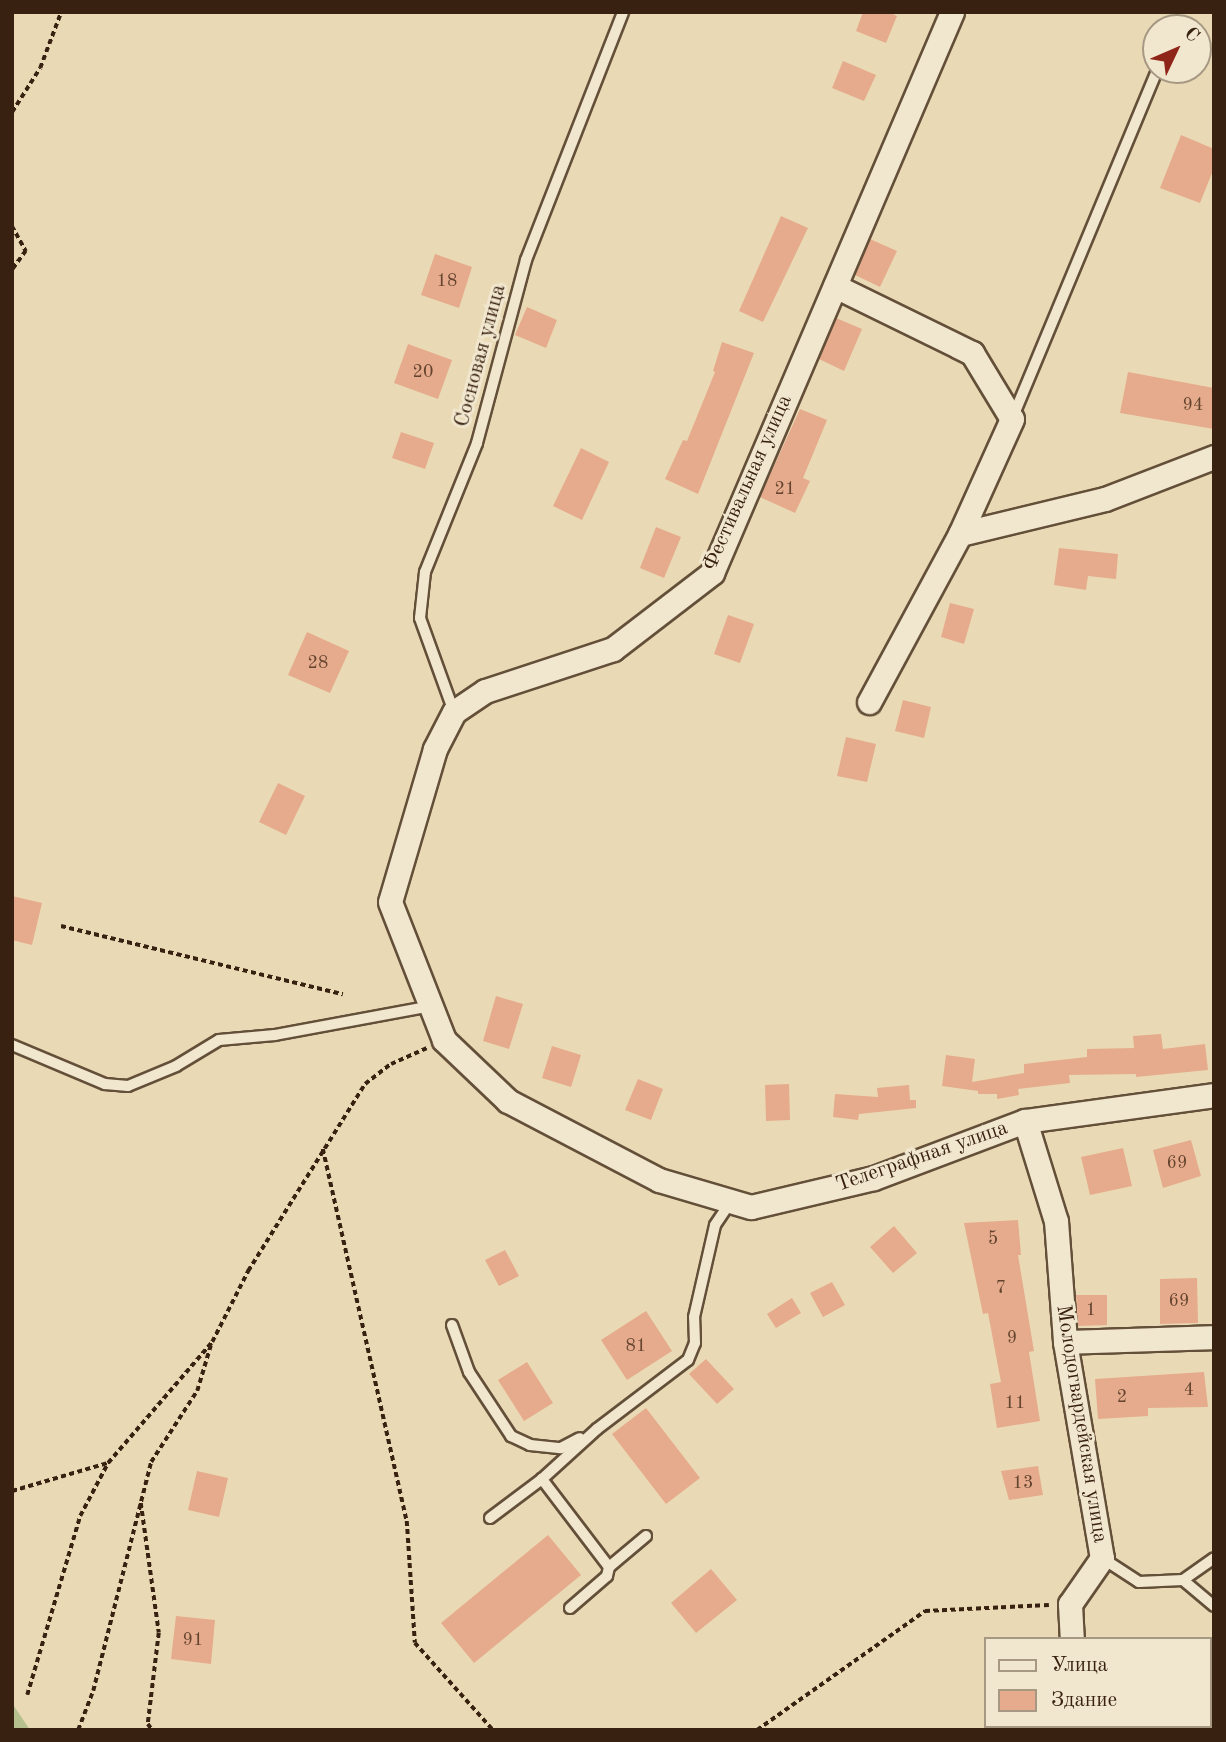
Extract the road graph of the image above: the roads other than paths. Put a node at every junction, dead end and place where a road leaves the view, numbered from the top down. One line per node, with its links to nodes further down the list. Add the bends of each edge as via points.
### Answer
1 (623, 12): 9 (lane, Сосновая улица, via 526,260 477,443 425,572 420,618)
2 (952, 12): 4 (street, Фестивальная улица)
3 (1151, 84): 5 (lane)
4 (835, 286): 5 (street, via 972,353); 9 (street, Фестивальная улица, via 712,573 612,649 485,691)
5 (1012, 419): 7 (street)
6 (1214, 457): 7 (street, via 1105,499)
7 (960, 534): 8 (street)
8 (869, 702)
9 (454, 712): 10 (street, Фестивальная улица, via 435,749 390,902)
10 (431, 1006): 11 (lane, via 275,1035 219,1040 176,1066 128,1086 105,1084); 14 (street, Фестивальная улица, via 444,1040 508,1101)
11 (12, 1045)
12 (1214, 1095): 13 (street, Телеграфная улица)
13 (1025, 1121): 15 (street, Телеграфная улица, via 874,1178 751,1207); 18 (street, Молодогвардейская улица, via 1056,1221)
14 (562, 1129): 15 (street, Телеграфная улица, via 659,1180)
15 (731, 1201): 19 (lane, via 715,1225 694,1317 695,1343 688,1360)
16 (452, 1325): 19 (lane, via 469,1372 511,1436 530,1445 561,1448)
17 (1214, 1337): 18 (street)
18 (1065, 1342): 23 (street, Молодогвардейская улица)
19 (597, 1429): 20 (lane)
20 (542, 1479): 21 (lane); 25 (lane)
21 (490, 1518)
22 (646, 1536): 25 (lane)
23 (1102, 1558): 26 (lane, via 1139,1582); 29 (street, Молодогвардейская улица, via 1070,1604)
24 (1214, 1558): 26 (lane)
25 (609, 1567): 28 (lane, via 607,1576)
26 (1182, 1580): 27 (lane)
27 (1214, 1606)
28 (570, 1608)
29 (1072, 1637)

